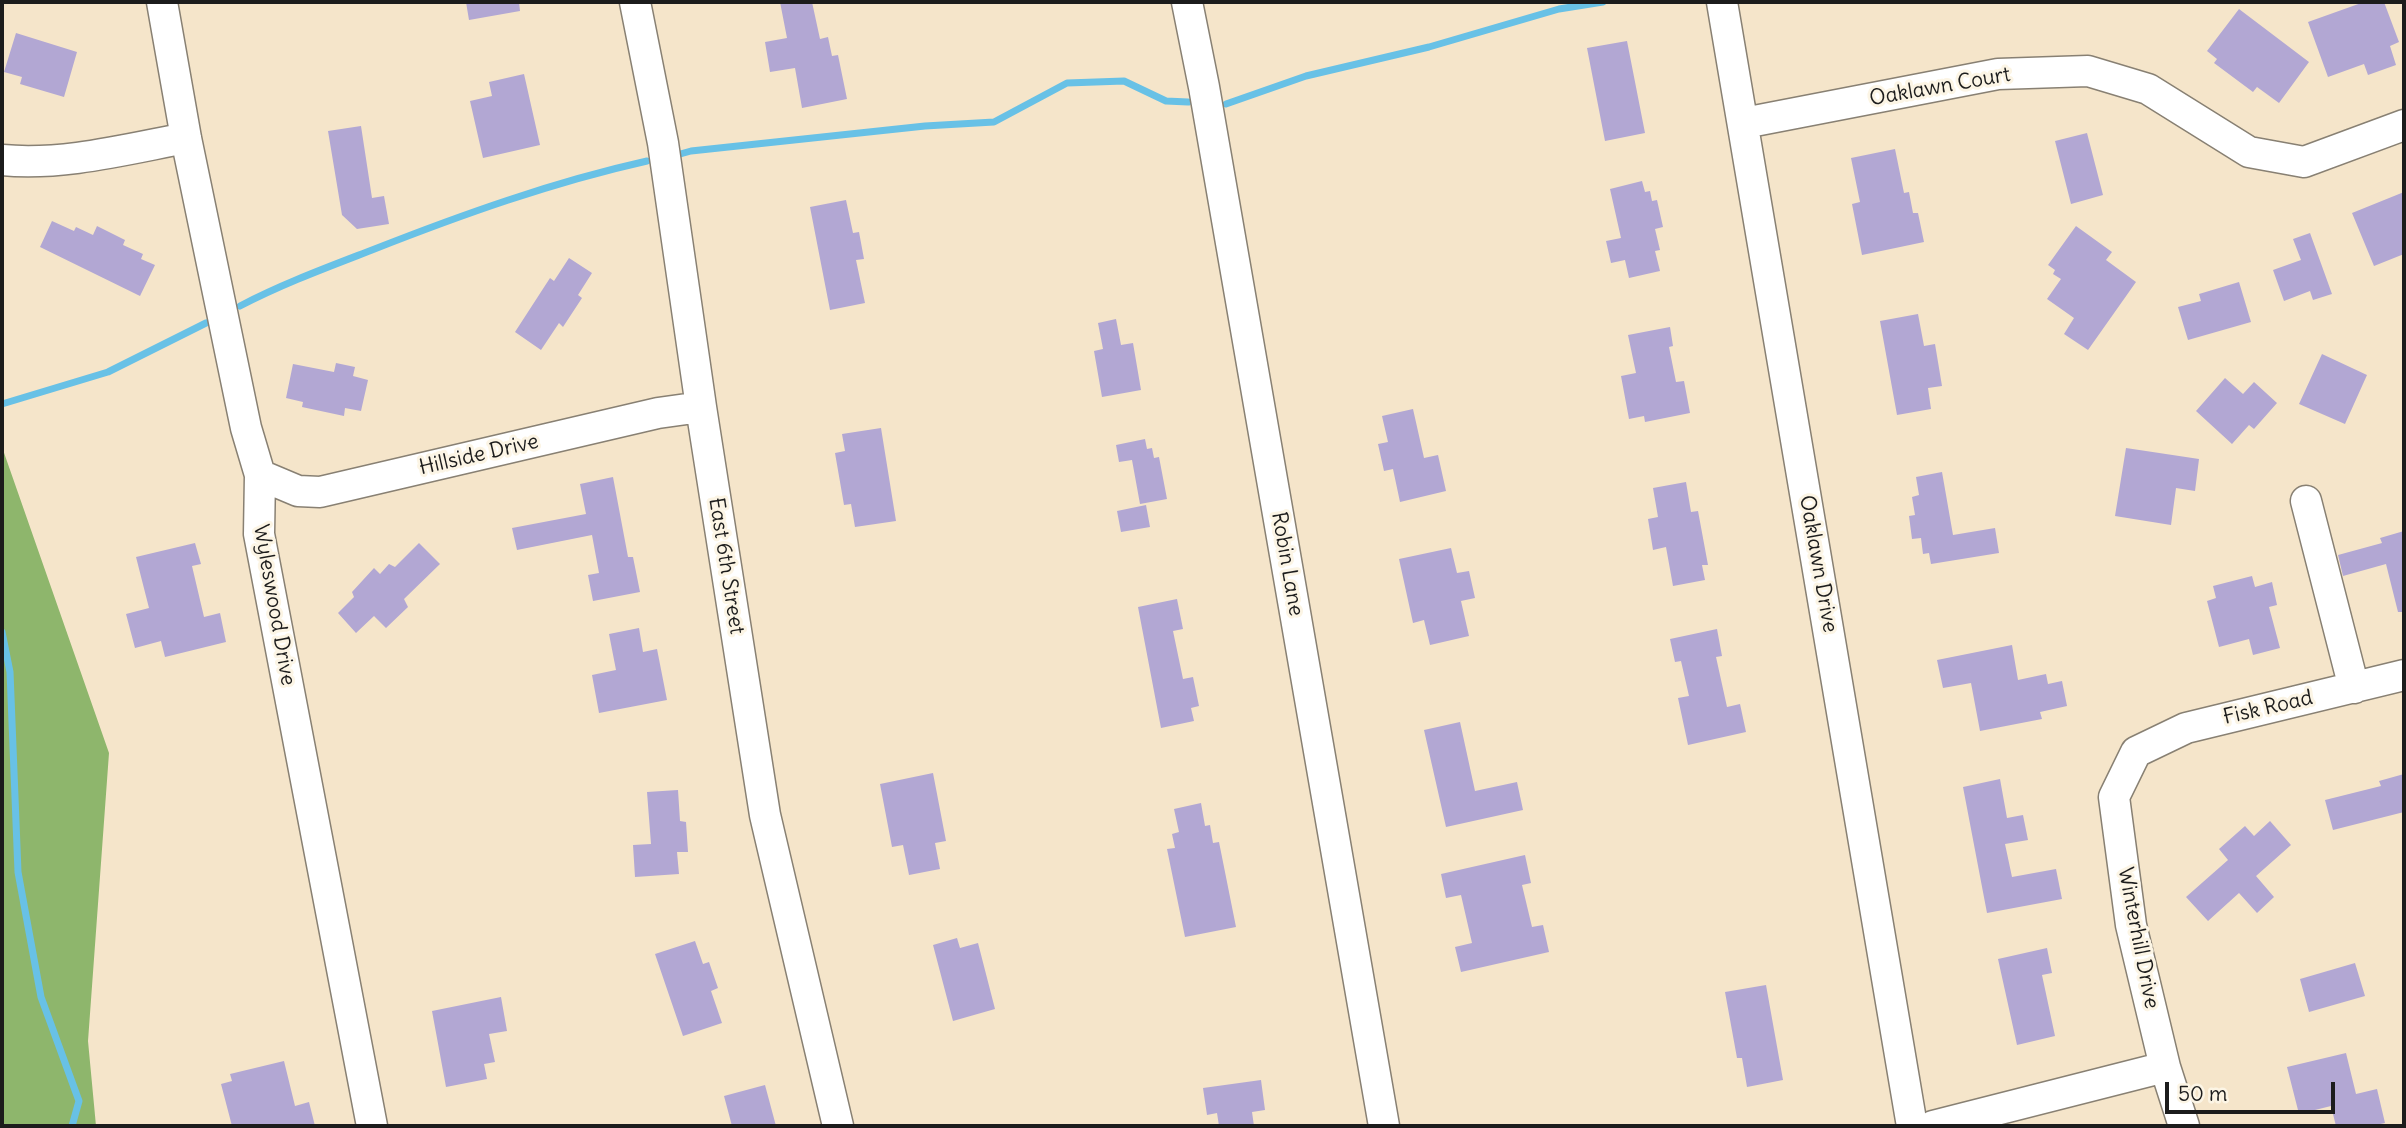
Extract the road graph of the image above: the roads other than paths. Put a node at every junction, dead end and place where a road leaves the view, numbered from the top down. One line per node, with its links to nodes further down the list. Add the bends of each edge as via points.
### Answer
1 (162, 2): 7 (street, Wyleswood Drive)
2 (635, 2): 9 (street, East 6th Street, via 663,143)
3 (1187, 2): 18 (street, Robin Lane)
4 (1722, 2): 5 (street, Oaklawn Drive)
5 (1744, 122): 6 (street, Oaklawn Court, via 1998,74 2088,71 2148,89 2249,152 2304,162); 19 (street, Oaklawn Drive)
6 (2404, 124)
7 (186, 138): 8 (street, via 77,157); 10 (street, Wyleswood Drive, via 246,428)
8 (2, 160)
9 (701, 407): 10 (street, Hillside Drive, via 320,492 298,491); 17 (street, East 6th Street, via 765,815)
10 (260, 475): 16 (street, Wyleswood Drive, via 259,534)
11 (2306, 501): 13 (street)
12 (2404, 676): 13 (street, Fisk Road)
13 (2354, 688): 14 (street, Fisk Road, via 2186,728)
14 (2136, 752): 15 (street, Winterhill Drive, via 2114,797 2132,925)
15 (2165, 1067): 20 (street); 21 (street, Winterhill Drive)
16 (372, 1126)
17 (838, 1126)
18 (1384, 1126)
19 (1912, 1126)
20 (1933, 1126)
21 (2184, 1126)

